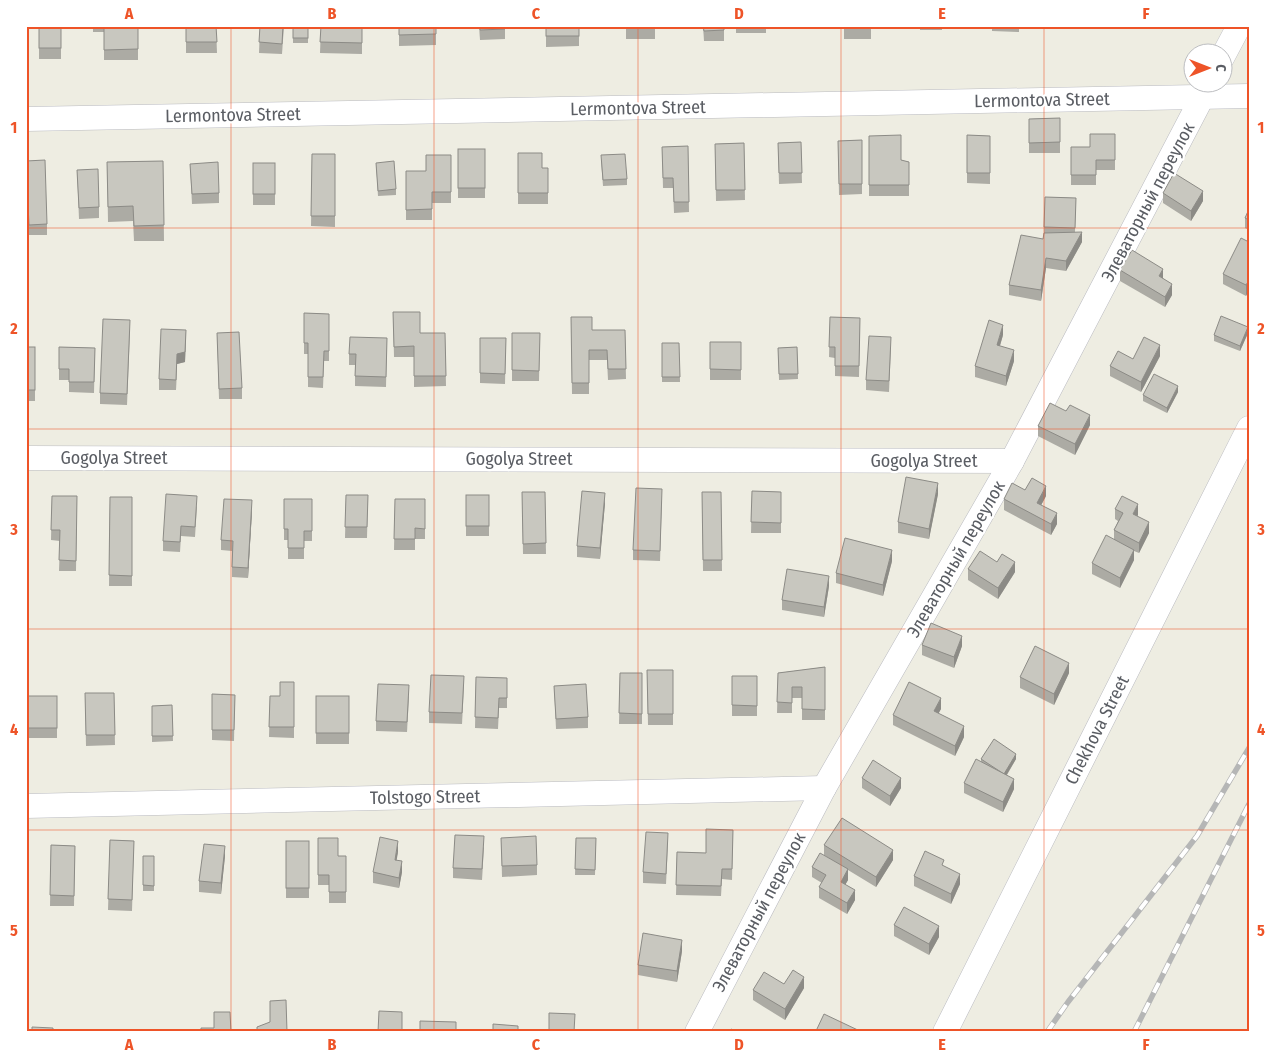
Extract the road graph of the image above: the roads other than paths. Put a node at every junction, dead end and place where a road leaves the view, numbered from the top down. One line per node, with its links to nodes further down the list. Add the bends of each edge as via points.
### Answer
1 (1239, 26): 2 (street)
2 (1230, 42)
3 (1182, 91): 7 (street, Lermontova Street)
4 (1205, 92): 10 (street, Элеваторный переулок)
5 (1220, 92): 6 (street, Lermontova Street)
6 (1249, 96)
7 (26, 119)
8 (1249, 428): 14 (street, Chekhova Street)
9 (26, 458): 10 (street, Gogolya Street)
10 (1012, 461): 11 (street, Элеваторный переулок)
11 (824, 788): 12 (street, Tolstogo Street); 13 (street, Элеваторный переулок)
12 (26, 806)
13 (696, 1032)
14 (945, 1032)

